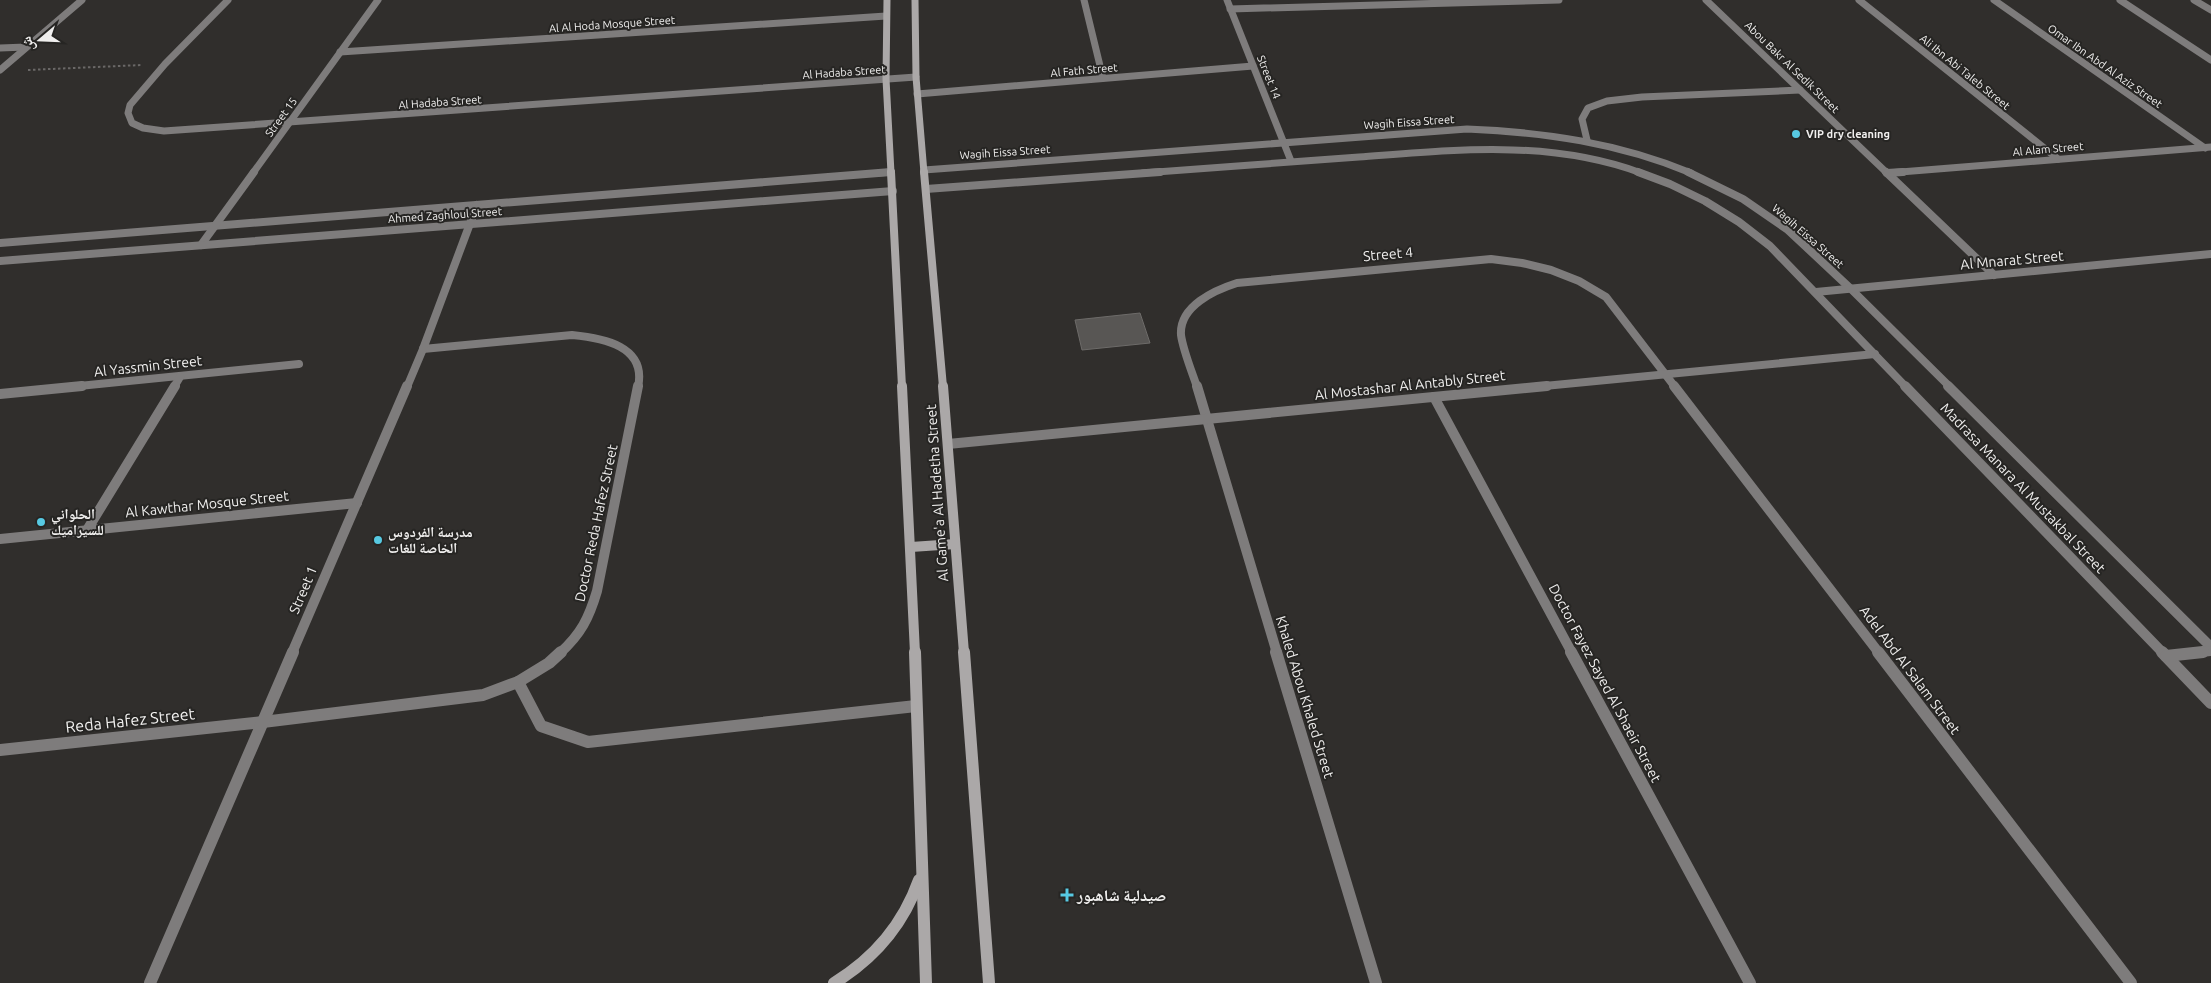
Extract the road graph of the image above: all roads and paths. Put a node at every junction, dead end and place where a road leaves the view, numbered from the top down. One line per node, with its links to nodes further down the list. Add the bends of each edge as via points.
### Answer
1 (82, 0): 17 (street)
2 (228, 0): 21 (street, Al Hadaba Street)
3 (378, 0): 19 (street, Street 15)
4 (887, 0): 16 (street, Al Game'a Al Hadetha Street)
5 (915, 0): 25 (street, Al Game'a Al Hadetha Street)
6 (1084, 0): 26 (street)
7 (1227, 0): 14 (street, Street 14)
8 (1559, 0): 14 (street)
9 (1706, 0): 28 (street, Abou Bakr Al Sedik Street)
10 (1859, 0): 34 (street, Ali Ibn Abi Taleb Street)
11 (1994, 0): 33 (street, Omar Ibn Abd Al Aziz Street)
12 (2120, 0): 20 (street)
13 (2194, 0): 15 (street)
14 (1230, 9): 22 (street, Street 14)
15 (2211, 10)
16 (886, 16): 19 (street, Al Al Hoda Mosque Street); 27 (street, Al Game'a Al Hadetha Street)
17 (26, 47): 18 (street); 23 (street)
18 (0, 48)
19 (340, 52): 30 (street, Street 15)
20 (2211, 60)
21 (165, 64): 24 (path); 30 (street, Al Hadaba Street, via 127,112 128,118 139,128 164,131)
22 (1253, 66): 26 (street, Al Fath Street); 32 (street, Street 14)
23 (0, 70)
24 (20, 71)
25 (916, 77): 27 (street, Al Hadaba Street); 29 (street, Al Game'a Al Hadetha Street)
26 (1103, 78): 29 (street, Al Fath Street)
27 (886, 80): 30 (street, Al Hadaba Street); 37 (street, Al Game'a Al Hadetha Street)
28 (1800, 90): 31 (street, via 1607,101 1588,108 1582,120); 38 (street, Abou Bakr Al Sedik Street)
29 (917, 94): 36 (street, Al Game'a Al Hadetha Street)
30 (289, 123): 43 (street, Street 15)
31 (1587, 140): 32 (street, Wagih Eissa Street, via 1526,131 1466,129); 49 (street, Wagih Eissa Street, via 1668,164 1731,192 1779,224)
32 (1284, 142): 35 (street, Street 14); 36 (street, Wagih Eissa Street)
33 (2208, 147): 34 (street, Al Alam Street)
34 (2058, 159): 38 (street, Al Alam Street)
35 (1291, 161): 39 (street); 50 (street, via 1511,147 1606,162 1668,182 1724,211 1770,246)
36 (924, 170): 39 (street, Al Game'a Al Hadetha Street)
37 (891, 172): 40 (street, Al Game'a Al Hadetha Street); 41 (street, Ahmed Zaghloul Street)
38 (1887, 173): 48 (street, Abou Bakr Al Sedik Street)
39 (926, 189): 59 (street, Al Game'a Al Hadetha Street)
40 (892, 191): 42 (street, Ahmed Zaghloul Street); 64 (street, Al Game'a Al Hadetha Street)
41 (477, 205): 42 (street, Street 1); 43 (street, Ahmed Zaghloul Street)
42 (469, 224): 45 (street, Ahmed Zaghloul Street); 51 (street, Street 1)
43 (214, 226): 44 (street, Ahmed Zaghloul Street); 45 (street, Street 15)
44 (0, 243)
45 (201, 245): 47 (street, Ahmed Zaghloul Street)
46 (2211, 254): 48 (street, Al Mnarat Street)
47 (0, 261)
48 (1994, 275): 49 (street, Al Mnarat Street)
49 (1851, 289): 50 (street, Al Mnarat Street); 65 (street, Madrasa Manara Al Mustakbal Street)
50 (1816, 292): 52 (street, Madrasa Manara Al Mustakbal Street)
51 (423, 349): 60 (street, Street 1); 68 (street, Doctor Reda Hafez Street, via 592,336 622,347 639,366 640,378 590,616 568,646 549,663)
52 (1875, 354): 54 (street, Al Mostashar Al Antably Street); 67 (street, Madrasa Manara Al Mustakbal Street)
53 (299, 364): 55 (street, Al Yassmin Street)
54 (1665, 374): 57 (street, Al Mostashar Al Antably Street); 58 (street, Street 4, via 1606,297 1586,284 1541,266 1516,261 1468,260 1267,279 1219,289 1191,308 1184,321 1181,334); 80 (street, Adel Abd Al Salam Street)
55 (180, 377): 56 (street, Al Yassmin Street); 61 (street)
56 (0, 394)
57 (1434, 397): 58 (street, Al Mostashar Al Antably Street); 79 (street, Doctor Fayez Sayed Al Shaeir Street)
58 (1205, 419): 59 (street, Al Mostashar Al Antably Street); 78 (street, Khaled Abou Khaled Street)
59 (948, 444): 63 (street, Al Game'a Al Hadetha Street)
60 (357, 503): 61 (street, Al Kawthar Mosque Street); 71 (street, Street 1)
61 (86, 530): 62 (street, Al Kawthar Mosque Street)
62 (0, 539)
63 (955, 544): 64 (street); 77 (street, Al Game'a Al Hadetha Street)
64 (911, 547): 70 (street, Al Game'a Al Hadetha Street)
65 (2211, 647)
66 (2211, 651): 67 (street)
67 (2166, 656): 69 (street, Madrasa Manara Al Mustakbal Street)
68 (518, 682): 70 (street, via 540,726 588,742); 71 (street, Doctor Reda Hafez Street, via 483,694)
69 (2211, 703)
70 (916, 706): 73 (street, Al Game'a Al Hadetha Street)
71 (263, 722): 72 (street, Reda Hafez Street); 74 (street, Street 1)
72 (0, 750)
73 (922, 869): 75 (street, via 908,909 888,939 868,960); 76 (street, Al Game'a Al Hadetha Street)
74 (150, 983)
75 (834, 983)
76 (926, 983)
77 (989, 983)
78 (1376, 983)
79 (1750, 983)
80 (2131, 983)

